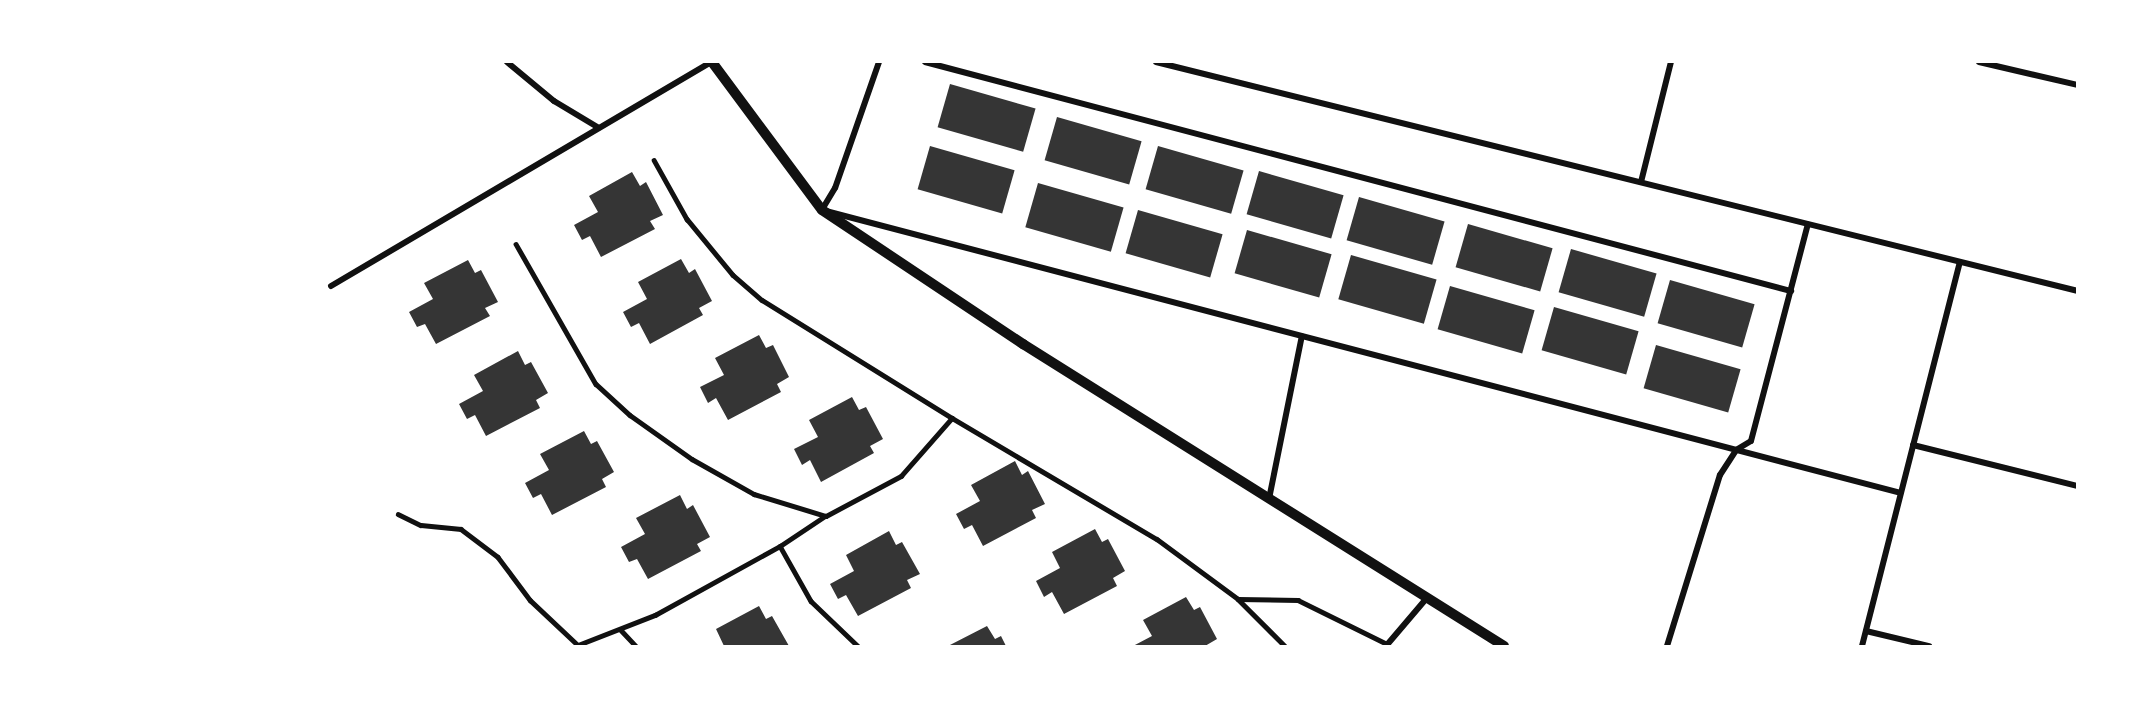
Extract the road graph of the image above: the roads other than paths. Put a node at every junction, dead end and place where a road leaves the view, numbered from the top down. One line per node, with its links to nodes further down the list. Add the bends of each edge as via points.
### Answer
1 (507, 62): 9 (street, via 554,100)
2 (712, 62): 9 (street); 12 (street)
3 (879, 62): 12 (street, via 835,188)
4 (926, 62): 17 (street)
5 (1156, 62): 11 (street)
6 (1671, 62): 11 (street)
7 (1979, 62): 8 (street)
8 (2078, 85)
9 (599, 128): 16 (street)
10 (654, 160): 20 (lane, via 687,219 733,276 762,300)
11 (1641, 182): 13 (street)
12 (822, 210): 19 (street); 25 (street, via 1023,344)
13 (1808, 224): 15 (street); 17 (street)
14 (516, 244): 27 (lane, via 596,384 630,415 692,459 754,494)
15 (1960, 262): 18 (street); 21 (street)
16 (331, 286)
17 (1791, 291): 22 (street, via 1751,441)
18 (2078, 291)
19 (1302, 336): 22 (street); 25 (street)
20 (952, 418): 27 (lane, via 901,476); 29 (lane, via 1156,539)
21 (1913, 445): 23 (street); 24 (street)
22 (1736, 450): 24 (street); 38 (street, via 1719,475)
23 (2078, 486)
24 (1901, 493): 32 (street)
25 (1269, 500): 30 (street)
26 (398, 514): 31 (lane, via 420,525 460,530 489,550 578,645)
27 (826, 516): 28 (lane)
28 (780, 546): 31 (lane); 35 (lane, via 811,601)
29 (1238, 599): 33 (lane, via 1298,600); 36 (lane)
30 (1426, 599): 33 (street); 37 (street)
31 (621, 630): 34 (lane)
32 (1866, 631): 39 (street); 40 (street)
33 (1387, 645)
34 (636, 646)
35 (858, 646)
36 (1285, 646)
37 (1504, 646)
38 (1667, 646)
39 (1862, 646)
40 (1929, 646)

